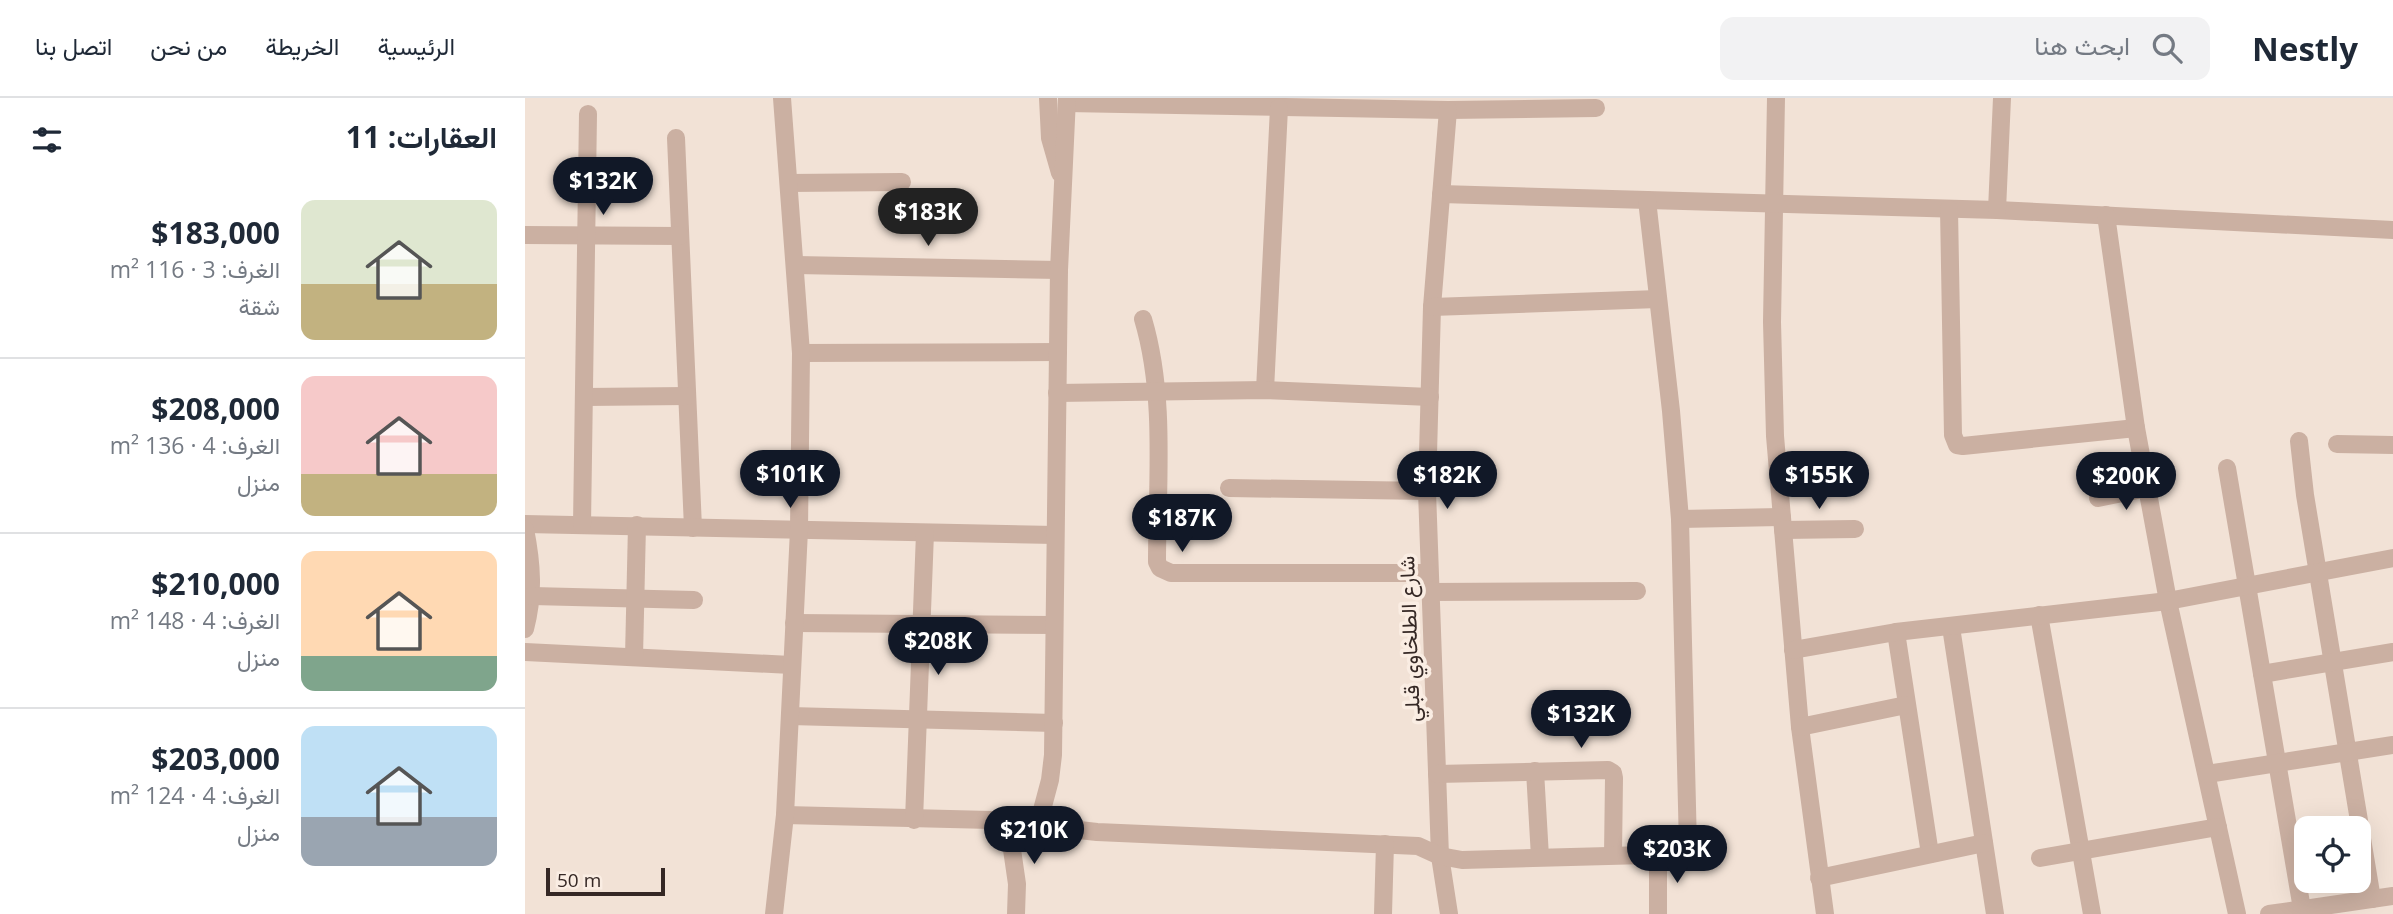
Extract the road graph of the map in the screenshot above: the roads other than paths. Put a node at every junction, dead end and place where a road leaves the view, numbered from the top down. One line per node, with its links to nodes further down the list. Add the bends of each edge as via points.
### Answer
1 (782, 98): 12 (street)
2 (1048, 98): 11 (street, via 1052,151)
3 (1776, 98): 16 (street)
4 (2002, 98): 18 (street)
5 (1067, 101): 6 (street); 11 (street)
6 (1279, 108): 8 (street); 31 (street)
7 (1596, 108): 8 (street)
8 (1448, 110): 14 (street, شارع الطلخاوي قبلي)
9 (588, 114): 22 (street)
10 (676, 138): 23 (street)
11 (1063, 179): 25 (street)
12 (789, 183): 13 (street); 24 (street)
13 (902, 183)
14 (1441, 194): 15 (street); 27 (street, شارع الطلخاوي قبلي)
15 (1647, 200): 16 (street); 26 (street)
16 (1775, 204): 17 (street); 47 (street, via 1772,381)
17 (1949, 209): 18 (street); 37 (street, via 1953,435 1957,445)
18 (1997, 210): 19 (street)
19 (2106, 215): 20 (street); 37 (street)
20 (2393, 230)
21 (525, 234): 22 (street)
22 (588, 236): 23 (street); 35 (street)
23 (680, 236): 34 (street)
24 (796, 265): 25 (street); 30 (street)
25 (1059, 270): 29 (street)
26 (1658, 299): 27 (street); 46 (street)
27 (1432, 307): 36 (street, شارع الطلخاوي قبلي)
28 (1143, 319): 32 (street)
29 (1058, 352): 30 (street); 33 (street)
30 (801, 353): 53 (street)
31 (1265, 390): 32 (street); 36 (street)
32 (1157, 392): 33 (street); 58 (street, via 1157,562 1164,571)
33 (1057, 393): 55 (street)
34 (687, 396): 35 (street); 51 (street)
35 (585, 397): 48 (street)
36 (1430, 397): 44 (street, شارع الطلخاوي قبلي)
37 (2136, 428): 43 (street)
38 (2299, 441): 57 (street)
39 (2337, 444): 40 (street)
40 (2393, 445)
41 (2227, 468): 59 (street)
42 (1229, 488): 44 (street)
43 (2147, 488): 45 (street); 65 (street)
44 (1427, 491): 58 (street, شارع الطلخاوي قبلي)
45 (2098, 498)
46 (1680, 519): 47 (street); 102 (street, via 1688,847 1683,855)
47 (1782, 524): 52 (street); 73 (street)
48 (582, 525): 49 (street); 50 (street)
49 (637, 525): 51 (street); 63 (street)
50 (525, 526): 62 (street)
51 (693, 527): 53 (street)
52 (1855, 529)
53 (799, 530): 54 (street); 67 (street)
54 (925, 533): 55 (street); 68 (street)
55 (1055, 536): 69 (street)
56 (2393, 558): 57 (street)
57 (2319, 572): 59 (street); 77 (street)
58 (1429, 573): 61 (street, شارع الطلخاوي قبلي)
59 (2247, 585): 65 (street); 79 (street)
60 (1637, 591): 61 (street)
61 (1430, 593): 89 (street, شارع الطلخاوي قبلي)
62 (532, 596): 63 (street); 71 (street)
63 (635, 598): 64 (street); 76 (street)
64 (694, 600)
65 (2168, 601): 66 (street); 90 (street)
66 (2039, 615): 70 (street); 98 (street)
67 (794, 623): 68 (street); 78 (street)
68 (921, 624): 69 (street); 82 (street)
69 (1054, 625): 83 (street)
70 (1951, 627): 72 (street); 96 (street)
71 (525, 629)
72 (1896, 632): 73 (street); 80 (street)
73 (1793, 650): 84 (street)
74 (525, 652): 76 (street)
75 (2393, 652): 77 (street)
76 (634, 657): 78 (street)
77 (2333, 662): 79 (street); 86 (street)
78 (791, 665): 81 (street)
79 (2262, 674): 87 (street)
80 (1906, 705): 84 (street); 99 (street)
81 (790, 716): 82 (street); 91 (street)
82 (918, 720): 83 (street); 92 (street)
83 (1053, 723): 94 (street, via 1050,780)
84 (1800, 727): 105 (street)
85 (2393, 745): 86 (street)
86 (2347, 753): 87 (street); 107 (street)
87 (2277, 763): 90 (street); 108 (street)
88 (1535, 771): 89 (street); 100 (street, via 1603,769 1613,773); 103 (street)
89 (1437, 774): 101 (street, شارع الطلخاوي قبلي)
90 (2207, 774): 95 (street)
91 (785, 815): 92 (street); 109 (street)
92 (914, 820): 93 (street)
93 (1008, 822): 94 (street); 110 (street, via 1017,884)
94 (1038, 825): 97 (street, via 1097,832)
95 (2218, 827): 98 (street); 117 (street)
96 (1984, 843): 99 (street); 115 (street)
97 (1385, 845): 101 (street, via 1418,846); 111 (street)
98 (2080, 851): 104 (street); 116 (street)
99 (1930, 854): 105 (street)
100 (1613, 855): 102 (street); 103 (street)
101 (1440, 856): 103 (street, via 1462,860); 112 (street, شارع الطلخاوي قبلي)
102 (1658, 856): 113 (street)
103 (1540, 857)
104 (2040, 858)
105 (1819, 878): 114 (street)
106 (2393, 896): 107 (street)
107 (2372, 899): 108 (street)
108 (2302, 909): 118 (street)
109 (774, 914)
110 (1016, 914)
111 (1383, 914)
112 (1449, 914)
113 (1658, 914)
114 (1825, 914)
115 (1995, 914)
116 (2092, 914)
117 (2237, 914)
118 (2269, 914)

